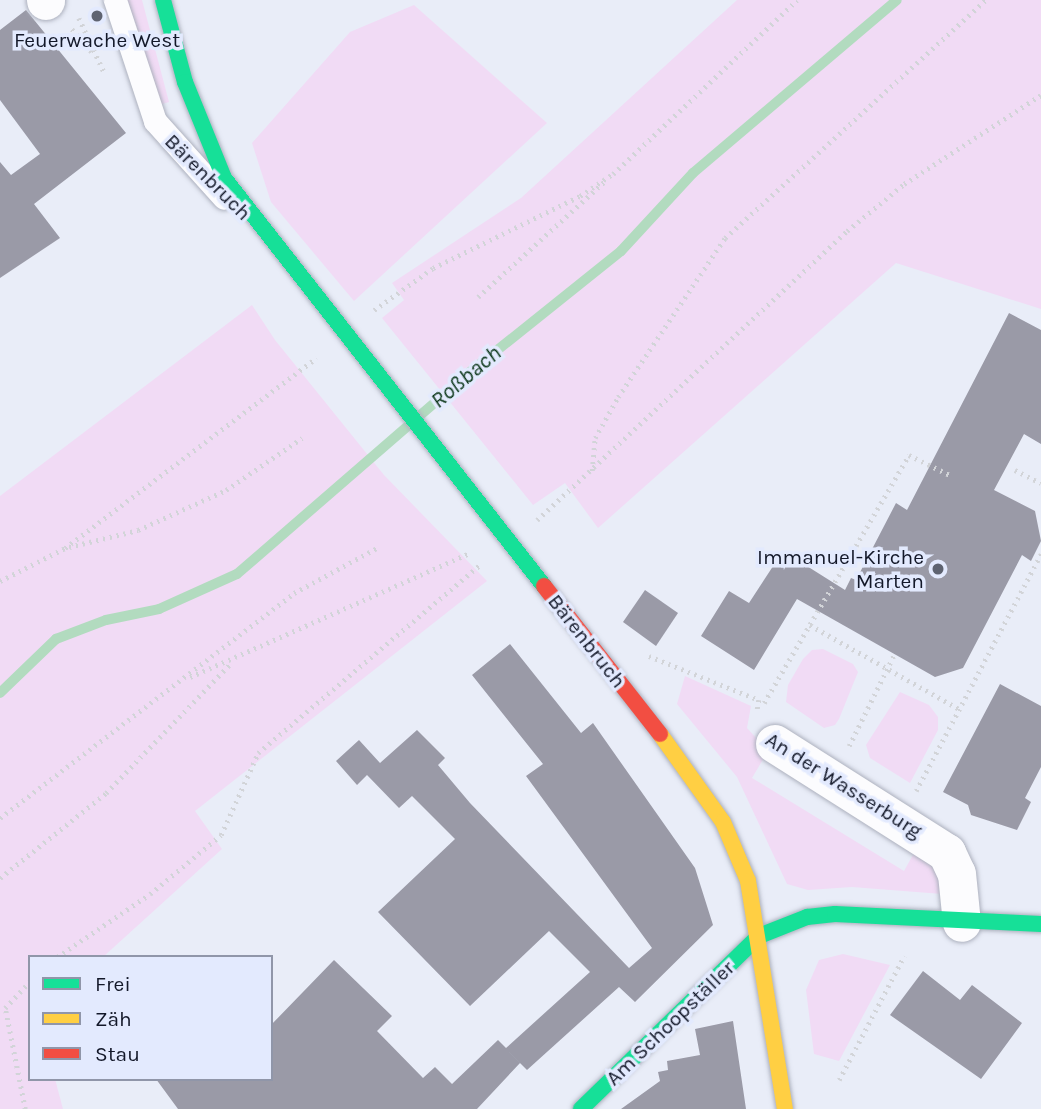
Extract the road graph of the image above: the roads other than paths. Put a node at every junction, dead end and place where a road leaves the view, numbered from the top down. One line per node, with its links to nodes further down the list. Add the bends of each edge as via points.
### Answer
1 (115, 0): 3 (lane, Bärenbruch, via 155,121 218,192)
2 (163, 0): 3 (main road, Bärenbruch, via 185,82 224,178)
3 (264, 232): 7 (main road, Bärenbruch, via 707,796 738,852)
4 (775, 744): 5 (street, An der Wasserburg, via 947,853 957,873)
5 (962, 923): 6 (main road); 7 (main road, via 835,914 807,917)
6 (1041, 924)
7 (759, 936): 8 (main road, Am Schoopställer); 9 (main road, Bärenbruch)
8 (581, 1109)
9 (785, 1109)

